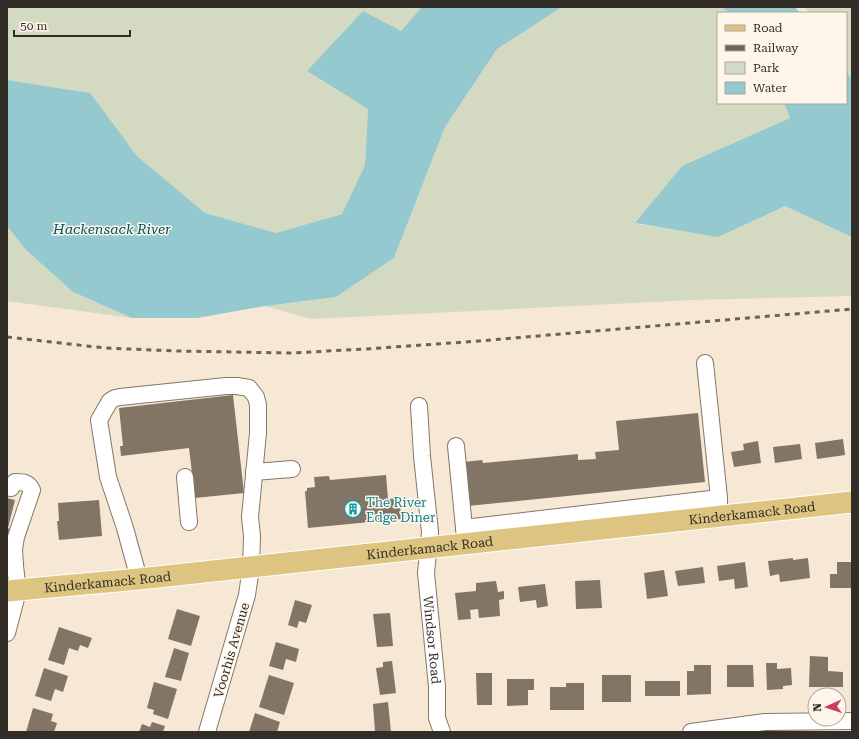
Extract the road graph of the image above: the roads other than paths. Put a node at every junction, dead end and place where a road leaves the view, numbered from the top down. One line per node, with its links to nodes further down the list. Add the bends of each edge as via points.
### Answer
1 (705, 363): 9 (street)
2 (419, 406): 12 (street, Windsor Road, via 430,532)
3 (456, 446): 11 (street)
4 (292, 469): 5 (street)
5 (254, 472): 14 (street, Voorhis Avenue, via 250,517); 15 (street, Voorhis Avenue, via 258,410 256,397 248,388 226,386 114,398 110,401 100,416 105,466)
6 (185, 477): 10 (street)
7 (11, 488): 13 (street, via 15,482 20,482 30,485 32,490 16,537)
8 (852, 502): 9 (main road, Kinderkamack Road)
9 (719, 507): 11 (main road, Kinderkamack Road)
10 (189, 522)
11 (465, 536): 12 (main road, Kinderkamack Road)
12 (428, 548): 14 (main road, Kinderkamack Road); 20 (street, Windsor Road, via 426,574 437,687 437,718)
13 (11, 566): 16 (street)
14 (251, 567): 15 (main road, Kinderkamack Road); 19 (street, Voorhis Avenue, via 247,594)
15 (139, 579): 16 (main road, Kinderkamack Road)
16 (12, 591): 17 (street)
17 (7, 633)
18 (852, 721): 21 (street, via 765,722)
19 (207, 732)
20 (442, 732)
21 (691, 732)

